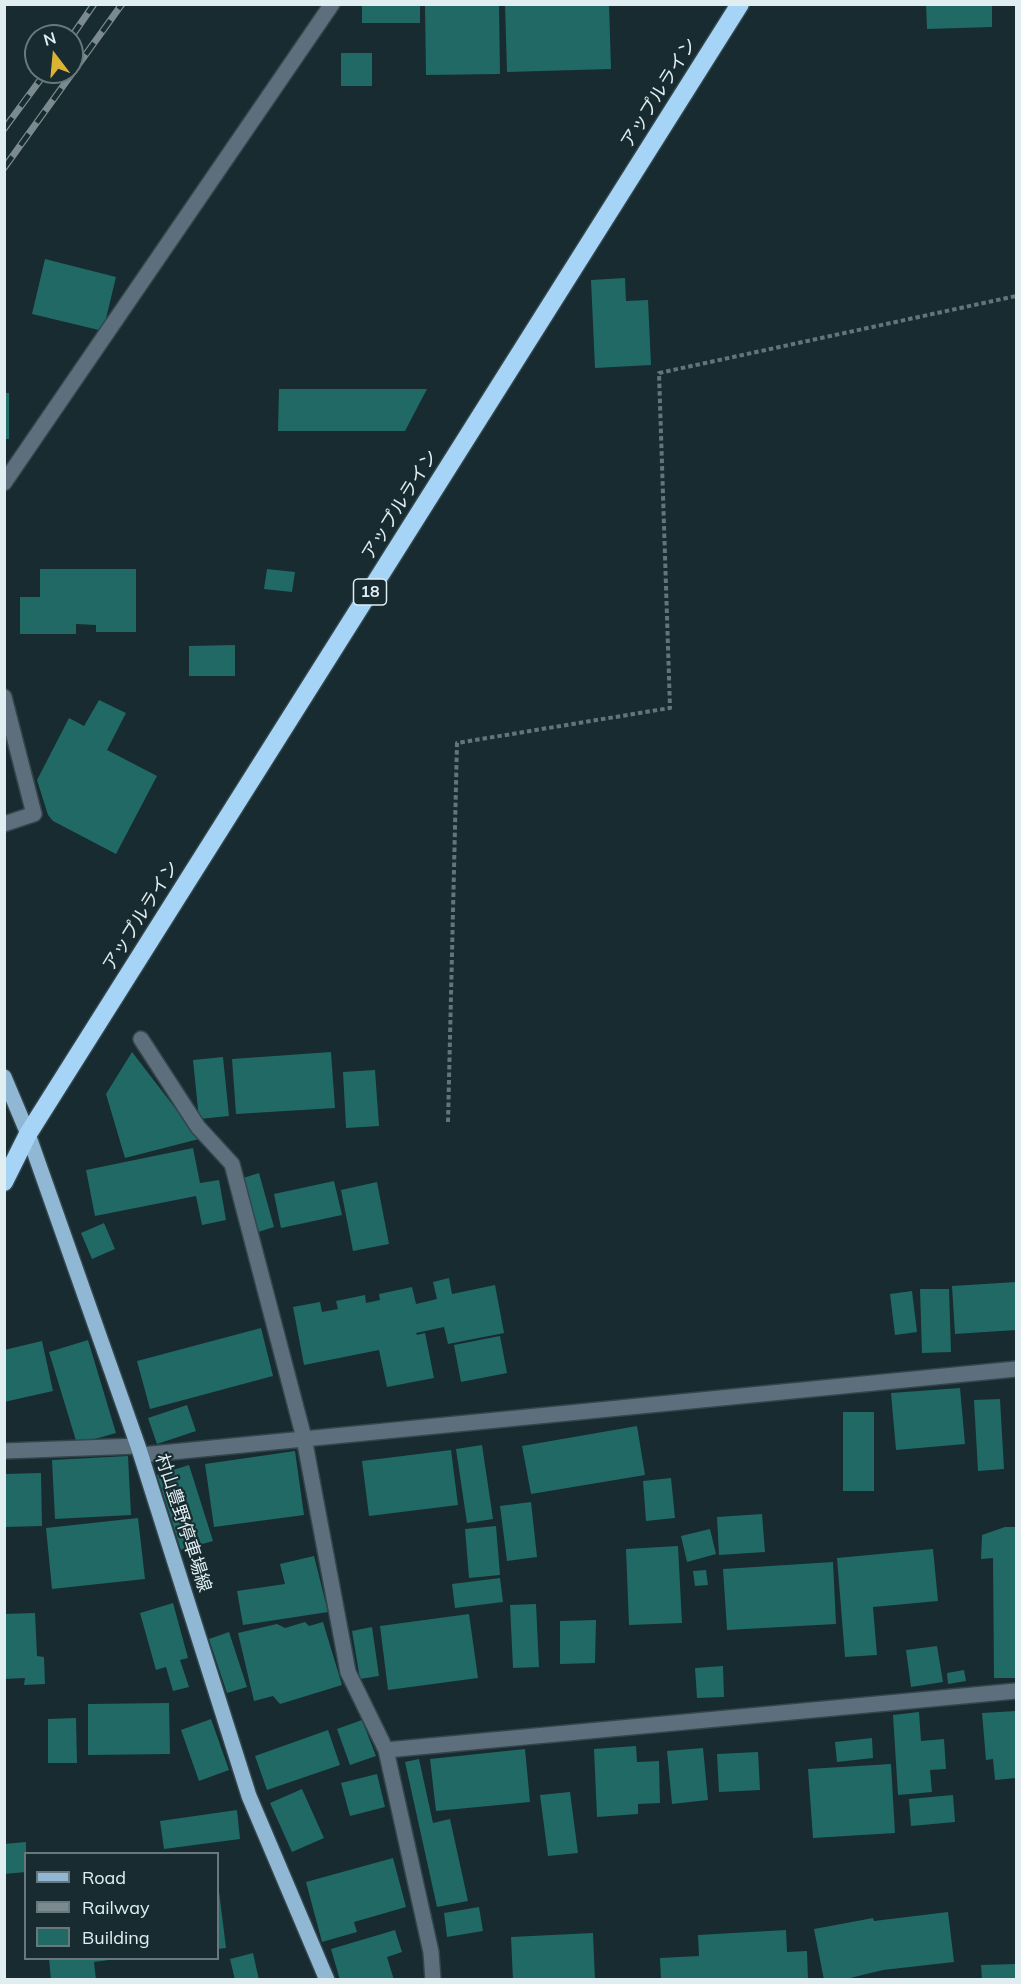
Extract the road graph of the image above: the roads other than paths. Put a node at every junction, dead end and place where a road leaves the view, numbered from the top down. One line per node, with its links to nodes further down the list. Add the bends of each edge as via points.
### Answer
1 (332, 4): 3 (street)
2 (740, 4): 8 (highway, アップルライン / 18)
3 (4, 483)
4 (4, 697): 5 (street, via 34,814)
5 (4, 824)
6 (141, 1039): 11 (street, via 198,1127 232,1164)
7 (4, 1077): 8 (main road, 村山豊野停車場線)
8 (28, 1134): 9 (highway, アップルライン / 18); 12 (main road, 村山豊野停車場線)
9 (4, 1182)
10 (1017, 1369): 11 (street)
11 (304, 1438): 12 (street); 15 (street, via 348,1671)
12 (139, 1450): 13 (street); 16 (main road, 村山豊野停車場線, via 249,1796)
13 (4, 1451)
14 (1017, 1691): 15 (street)
15 (386, 1750): 17 (street, via 431,1952)
16 (327, 1980)
17 (433, 1980)

